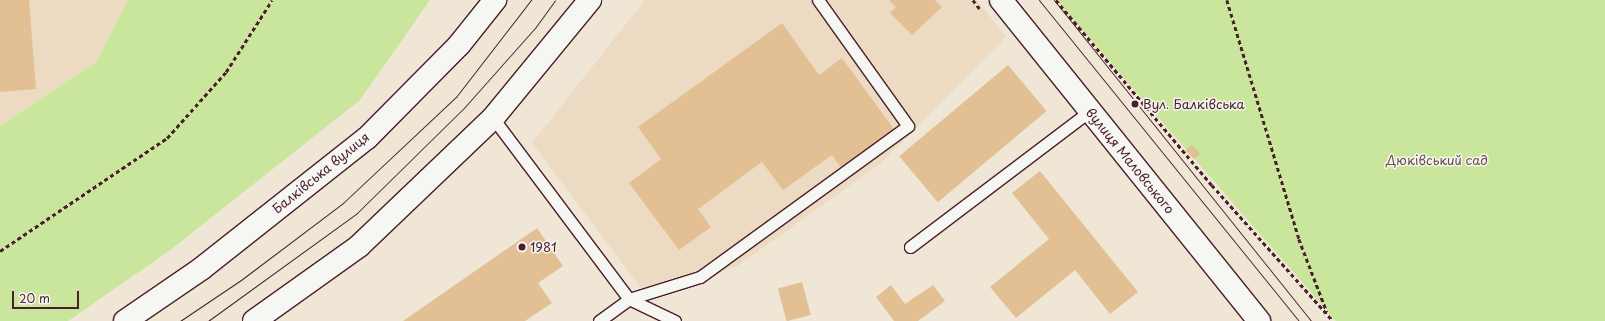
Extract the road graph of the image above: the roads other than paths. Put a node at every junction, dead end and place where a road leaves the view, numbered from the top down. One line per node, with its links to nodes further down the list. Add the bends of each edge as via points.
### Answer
1 (495, 0): 9 (main road, Балківська вулиця, via 459,44 367,138 202,270)
2 (590, 0): 6 (main road)
3 (818, 0): 8 (lane, via 908,126 700,277)
4 (1001, 0): 5 (main road, вулиця Маловського)
5 (1090, 111): 7 (lane); 13 (main road, вулиця Маловського)
6 (493, 118): 8 (lane); 10 (main road, via 359,246)
7 (910, 247)
8 (629, 300): 11 (lane); 12 (lane)
9 (125, 321)
10 (254, 321)
11 (599, 321)
12 (675, 321)
13 (1259, 321)

